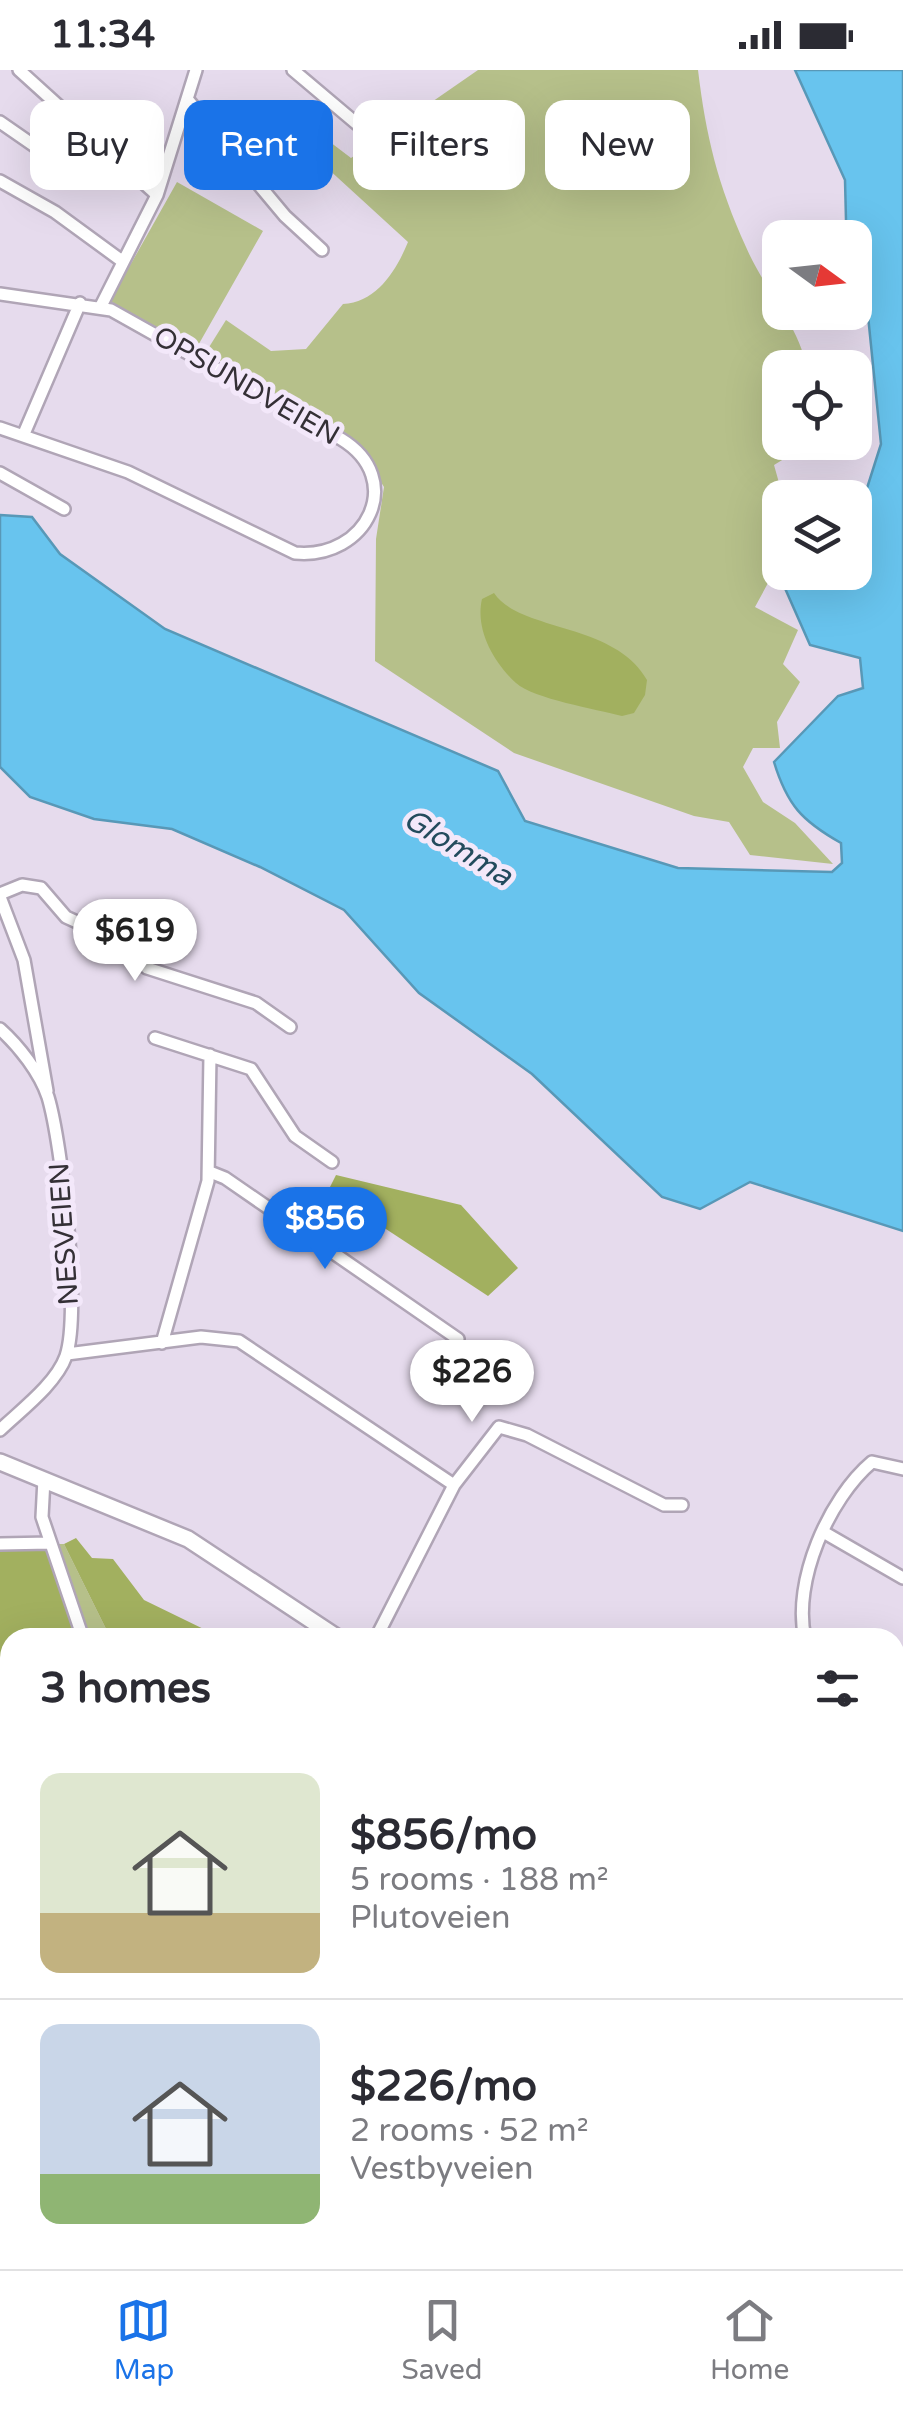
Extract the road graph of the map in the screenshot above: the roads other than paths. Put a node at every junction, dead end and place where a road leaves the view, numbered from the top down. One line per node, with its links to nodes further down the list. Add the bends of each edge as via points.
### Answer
1 (19, 70): 11 (street)
2 (293, 70): 6 (street)
3 (193, 72): 4 (street)
4 (188, 100)
5 (184, 112): 11 (street)
6 (353, 121)
7 (0, 122): 8 (street)
8 (30, 143)
9 (0, 181): 13 (street)
10 (264, 190): 12 (street)
11 (157, 195): 13 (street)
12 (322, 250)
13 (122, 262): 16 (street)
14 (0, 294): 15 (street)
15 (80, 303): 16 (street); 18 (street)
16 (101, 306): 18 (street, OPSUNDVEIEN, via 349,444 365,460 372,482 373,508 365,525 330,552 284,551 128,472)
17 (0, 428): 18 (street, OPSUNDVEIEN)
18 (23, 436)
19 (0, 474): 20 (street)
20 (64, 510)
21 (0, 895): 22 (street, via 22,884 42,888 66,917 114,939 148,968 252,1002); 25 (street, via 24,960)
22 (290, 1027)
23 (3, 1036): 26 (street, NESVEIEN)
24 (155, 1038): 27 (street)
25 (39, 1040): 26 (street); 28 (street)
26 (17, 1046): 28 (street, NESVEIEN)
27 (210, 1055): 29 (street, via 255,1073 294,1136); 30 (street)
28 (48, 1096): 33 (street, NESVEIEN, via 68,1253)
29 (332, 1162)
30 (210, 1172): 31 (street); 32 (street)
31 (458, 1338)
32 (162, 1343): 33 (street); 38 (street, via 214,1336 239,1341)
33 (67, 1354): 34 (street)
34 (0, 1430)
35 (0, 1462): 37 (main road)
36 (903, 1469): 40 (street, via 870,1464)
37 (44, 1479): 41 (street, via 41,1507); 45 (main road, via 188,1539)
38 (454, 1485): 39 (street, via 499,1427 664,1505); 46 (street)
39 (682, 1506)
40 (825, 1533): 43 (street); 47 (street, via 803,1582)
41 (50, 1543): 42 (street); 44 (street)
42 (0, 1544)
43 (903, 1578)
44 (80, 1628)
45 (323, 1628)
46 (381, 1628)
47 (805, 1628)

